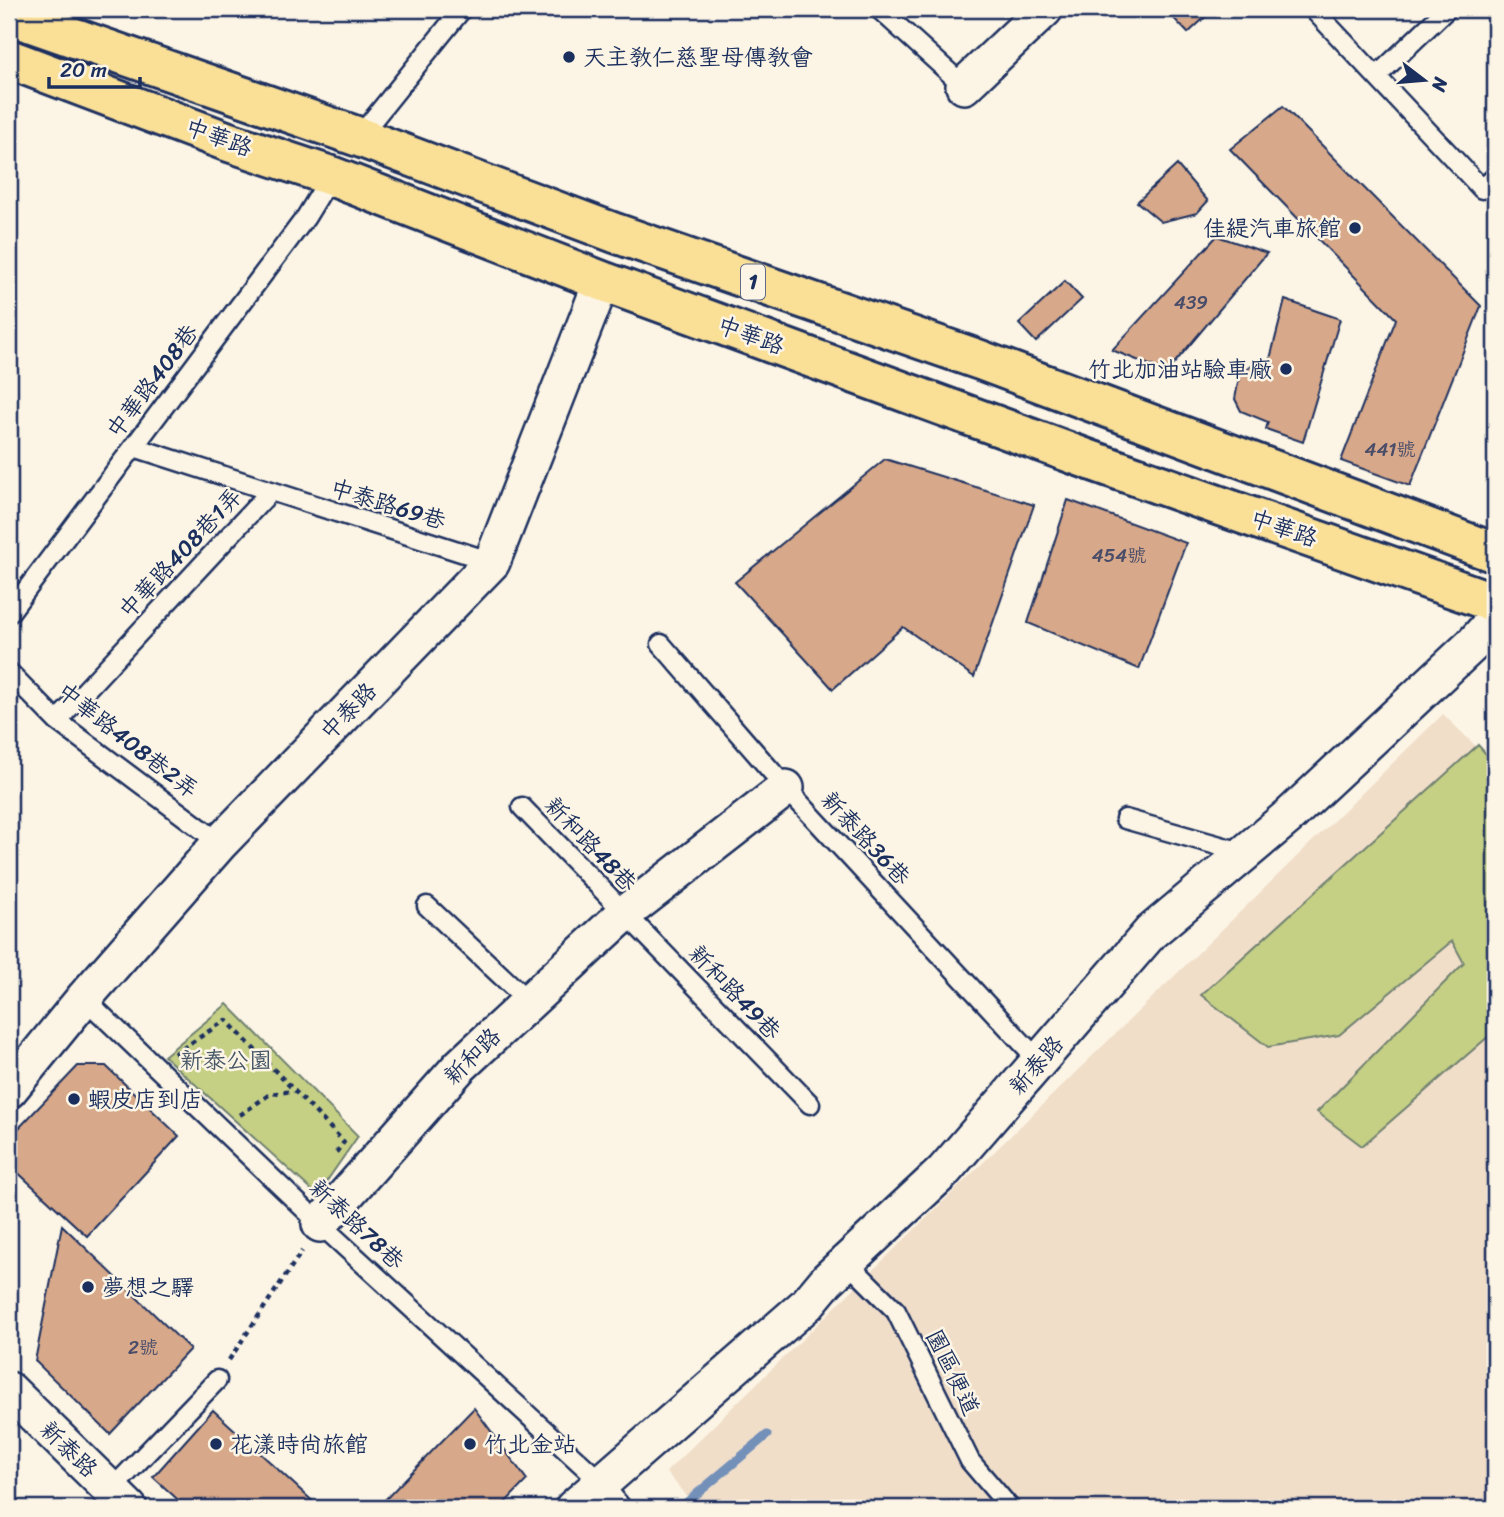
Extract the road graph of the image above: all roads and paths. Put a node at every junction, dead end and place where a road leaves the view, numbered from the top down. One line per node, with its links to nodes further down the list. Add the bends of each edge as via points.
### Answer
1 (462, 9): 10 (lane)
2 (879, 9): 9 (lane)
3 (1045, 9): 9 (street)
4 (1313, 9): 8 (lane)
5 (1447, 9): 8 (lane)
6 (9, 15): 10 (main road, 中華路 / 1)
7 (9, 59): 11 (main road, 中華路 / 1)
8 (1377, 76): 12 (lane)
9 (964, 86)
10 (359, 137): 16 (main road, 中華路 / 1, via 615,233 980,360)
11 (331, 176): 13 (main road, 中華路 / 1); 14 (lane, 中華路408巷, via 306,217)
12 (1488, 183)
13 (602, 281): 17 (street, 中泰路); 18 (main road, 中華路 / 1)
14 (134, 447): 15 (lane, 中華路408巷1弄); 19 (lane, 中華路408巷)
15 (270, 493): 17 (lane, 中泰路69巷); 23 (lane, 中華路408巷1弄)
16 (1495, 553)
17 (492, 562): 27 (street, 中泰路)
18 (1495, 603)
19 (9, 613)
20 (1495, 618): 28 (street, 新泰路, via 1473,644)
21 (661, 644): 24 (lane, 新泰路36巷)
22 (9, 672): 23 (lane, 中華路408巷2弄)
23 (57, 721): 27 (lane, 中華路408巷2弄)
24 (786, 788): 30 (street, 新和路); 33 (lane, 新泰路36巷)
25 (522, 807): 30 (lane, 新和路48巷)
26 (1125, 819): 28 (lane)
27 (220, 843): 31 (street, 中泰路)
28 (1245, 853): 33 (street, 新泰路, via 1151,932)
29 (427, 906): 32 (lane)
30 (624, 914): 32 (street, 新和路); 37 (lane, 新和路49巷)
31 (83, 998): 35 (street, 中泰路); 42 (lane, 新泰路78巷)
32 (529, 1002): 42 (street, 新和路, via 460,1066)
33 (1039, 1061): 43 (street, 新泰路, via 943,1172)
34 (183, 1063): 36 (path, via 173,1055 226,1020)
35 (9, 1090)
36 (294, 1091): 39 (path, via 270,1094); 41 (path, via 344,1142)
37 (810, 1104)
38 (230, 1107): 39 (path)
39 (240, 1115): 40 (path)
40 (249, 1124)
41 (329, 1163)
42 (320, 1224): 44 (path); 46 (lane, 新泰路78巷)
43 (847, 1262): 46 (street, 新泰路); 49 (lane, 園區便道, via 896,1311 970,1461)
44 (217, 1380): 47 (lane)
45 (9, 1390): 47 (street, 新泰路)
46 (611, 1495): 48 (street, 新泰路)
47 (120, 1499)
48 (573, 1508)
49 (1010, 1508)

